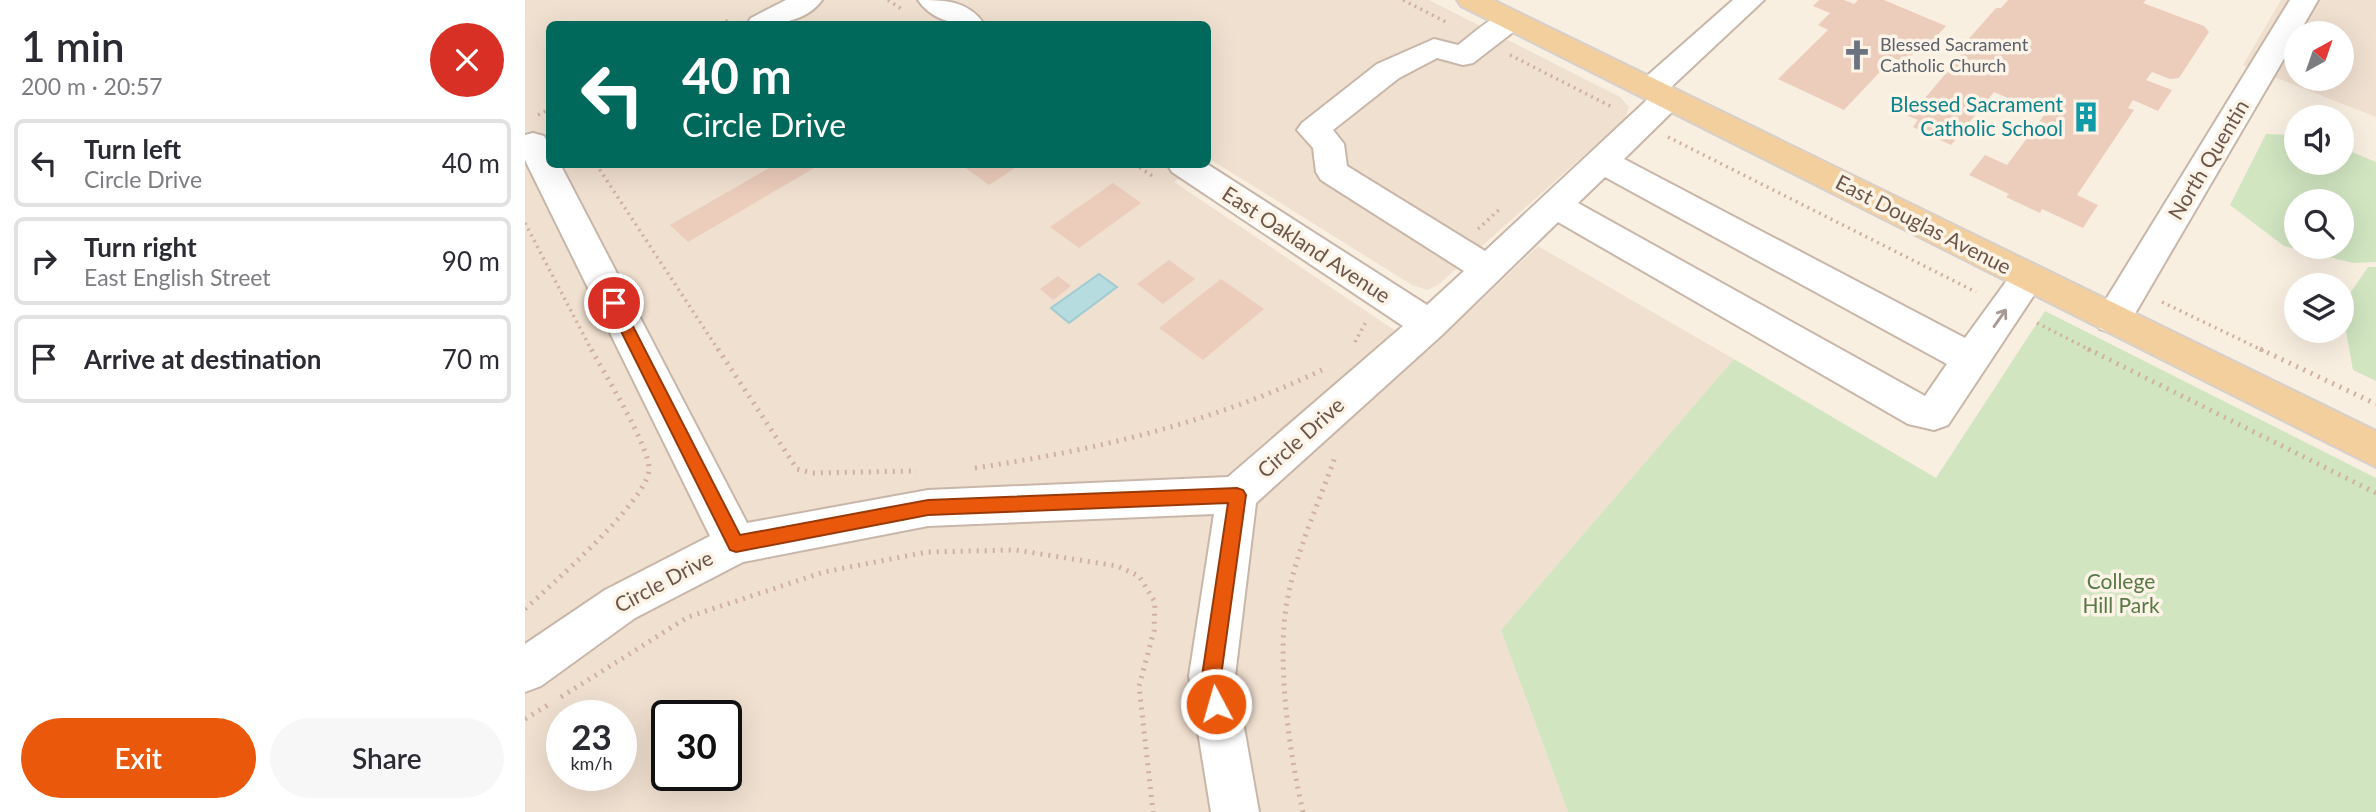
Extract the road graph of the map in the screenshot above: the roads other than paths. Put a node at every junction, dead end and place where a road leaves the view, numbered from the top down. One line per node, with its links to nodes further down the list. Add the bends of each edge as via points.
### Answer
1 (808, 0): 7 (street)
2 (933, 0): 8 (street)
3 (1471, 0): 6 (main road, East Douglas Avenue)
4 (1750, 0): 9 (street, Circle Drive)
5 (2304, 0): 18 (street, North Quentin)
6 (1511, 20): 9 (main road, East Douglas Avenue); 16 (street, via 1463,56 1434,48 1388,71 1313,130 1328,144 1332,172)
7 (767, 21)
8 (965, 21)
9 (1649, 111): 13 (street, Circle Drive); 17 (main road, East Douglas Avenue)
10 (536, 142): 11 (street)
11 (546, 162)
12 (549, 168): 23 (street)
13 (1617, 169): 15 (street, Circle Drive); 20 (street)
14 (1172, 173): 19 (street, East Oakland Avenue)
15 (1555, 205): 16 (street, Circle Drive); 20 (street, via 1922,413 1934,414)
16 (1488, 268): 19 (street, Circle Drive)
17 (2028, 277): 18 (main road, East Douglas Avenue); 20 (street, one-way to 17)
18 (2113, 319): 21 (main road, East Douglas Avenue)
19 (1429, 325): 22 (street, Circle Drive)
20 (1971, 359)
21 (2376, 450)
22 (1237, 495): 23 (street, Circle Drive, via 928,508); 25 (street, via 1212,676)
23 (736, 544): 24 (street, Circle Drive, via 620,604)
24 (525, 670)
25 (1235, 812)

